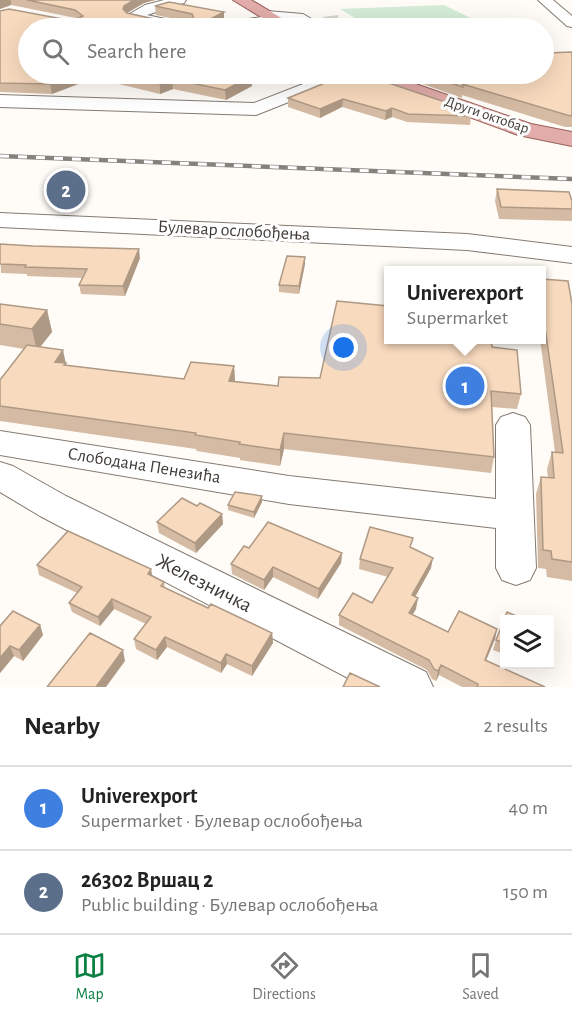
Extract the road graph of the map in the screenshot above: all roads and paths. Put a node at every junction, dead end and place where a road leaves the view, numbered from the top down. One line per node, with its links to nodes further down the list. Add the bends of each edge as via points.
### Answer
1 (178, 0): 5 (street, via 133,16)
2 (240, 0): 4 (main road)
3 (545, 0): 8 (street)
4 (271, 17): 6 (street); 7 (street)
5 (142, 18)
6 (266, 18)
7 (300, 18)
8 (572, 23)
9 (298, 84): 13 (street, via 256,109)
10 (398, 84): 14 (main road, Други октобар, via 526,129)
11 (107, 88): 13 (street)
12 (0, 101): 13 (street)
13 (74, 104)
14 (572, 139)
15 (0, 220): 16 (street, Булевар ослобођења)
16 (459, 242): 17 (street, Булевар ослобођења); 18 (street, Булевар ослобођења)
17 (572, 245): 18 (street, Булевар ослобођења)
18 (539, 251): 19 (street, Булевар ослобођења)
19 (572, 255)
20 (513, 425): 23 (street)
21 (0, 443): 23 (street, Слободана Пенезића, via 289,490)
22 (0, 475): 25 (street, Железничка, via 53,506)
23 (515, 516): 24 (street)
24 (516, 568)
25 (410, 687)

